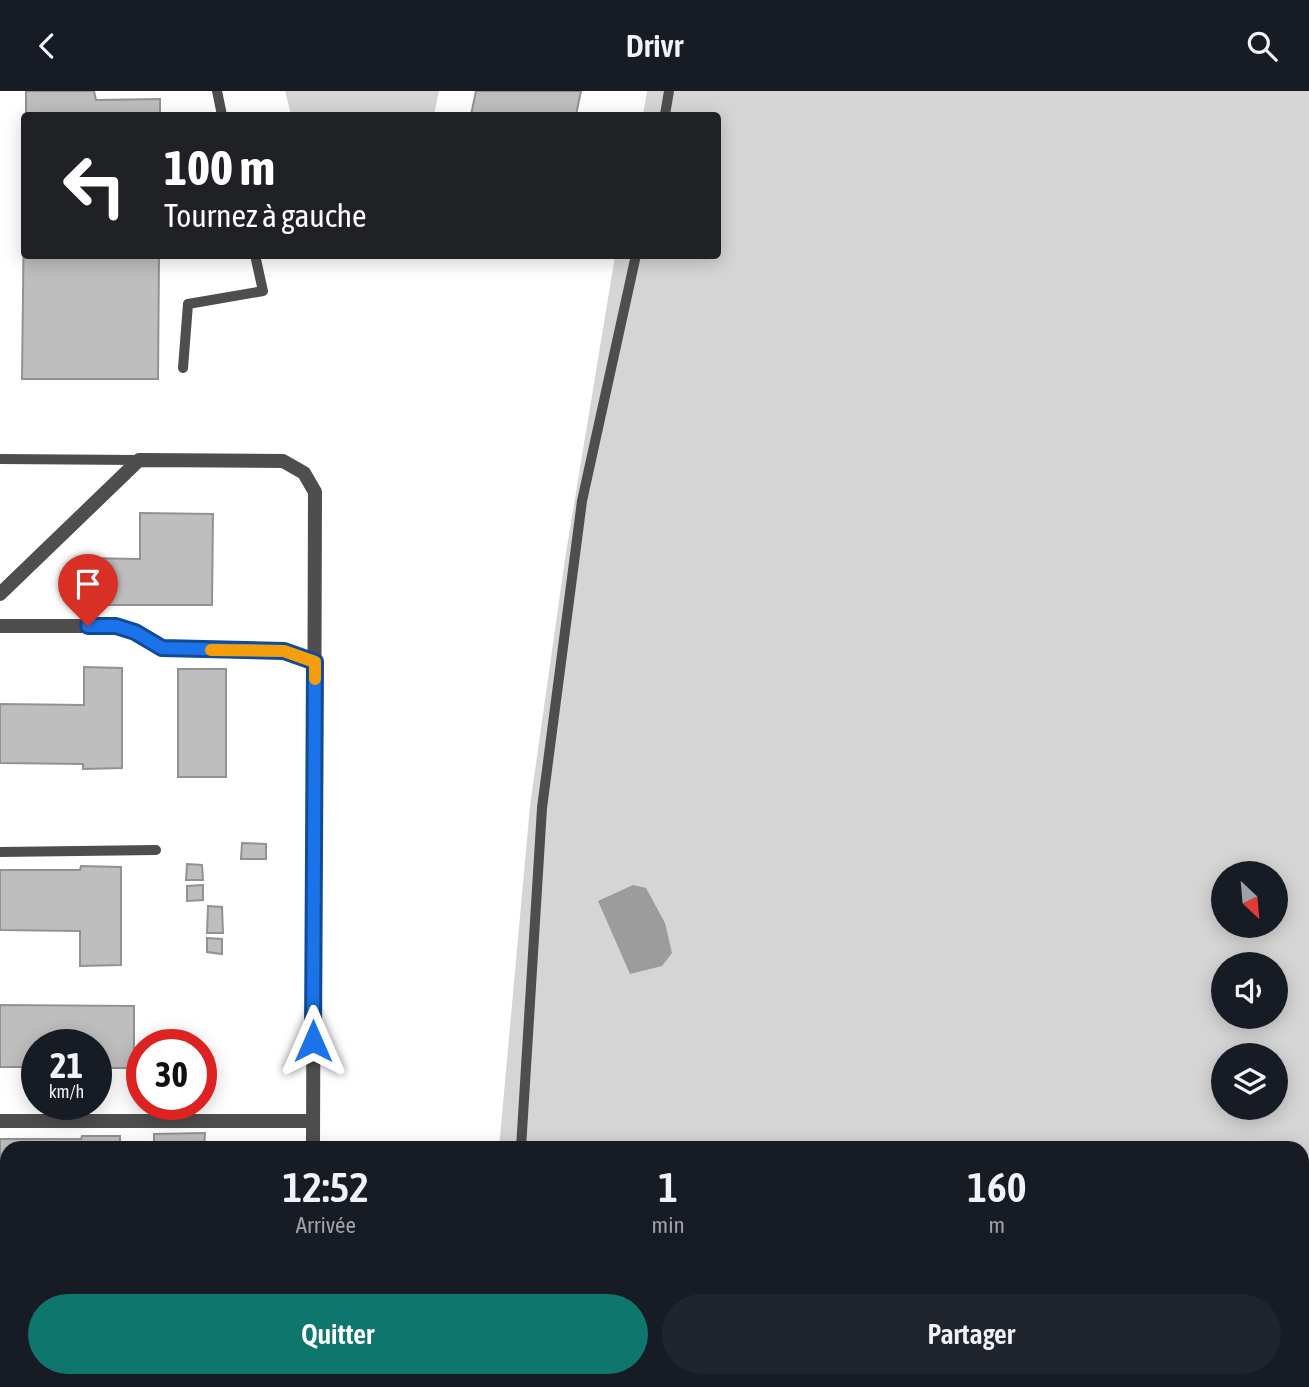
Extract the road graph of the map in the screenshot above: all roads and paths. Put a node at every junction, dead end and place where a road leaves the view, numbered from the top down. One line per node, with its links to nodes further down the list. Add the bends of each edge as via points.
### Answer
1 (217, 91): 3 (lane)
2 (669, 91): 4 (lane)
3 (221, 112)
4 (666, 112)
5 (256, 259): 7 (lane, via 263,291 188,305)
6 (635, 259): 18 (lane, via 582,501 542,808)
7 (183, 368)
8 (0, 459): 9 (lane)
9 (139, 460): 10 (street); 12 (street, via 284,461 304,473 315,492)
10 (0, 594)
11 (0, 627): 12 (street, via 116,626 162,648 284,651)
12 (315, 662): 16 (street)
13 (156, 850): 14 (lane)
14 (0, 852)
15 (0, 1121): 16 (street)
16 (313, 1121): 17 (street)
17 (313, 1141)
18 (521, 1141)

